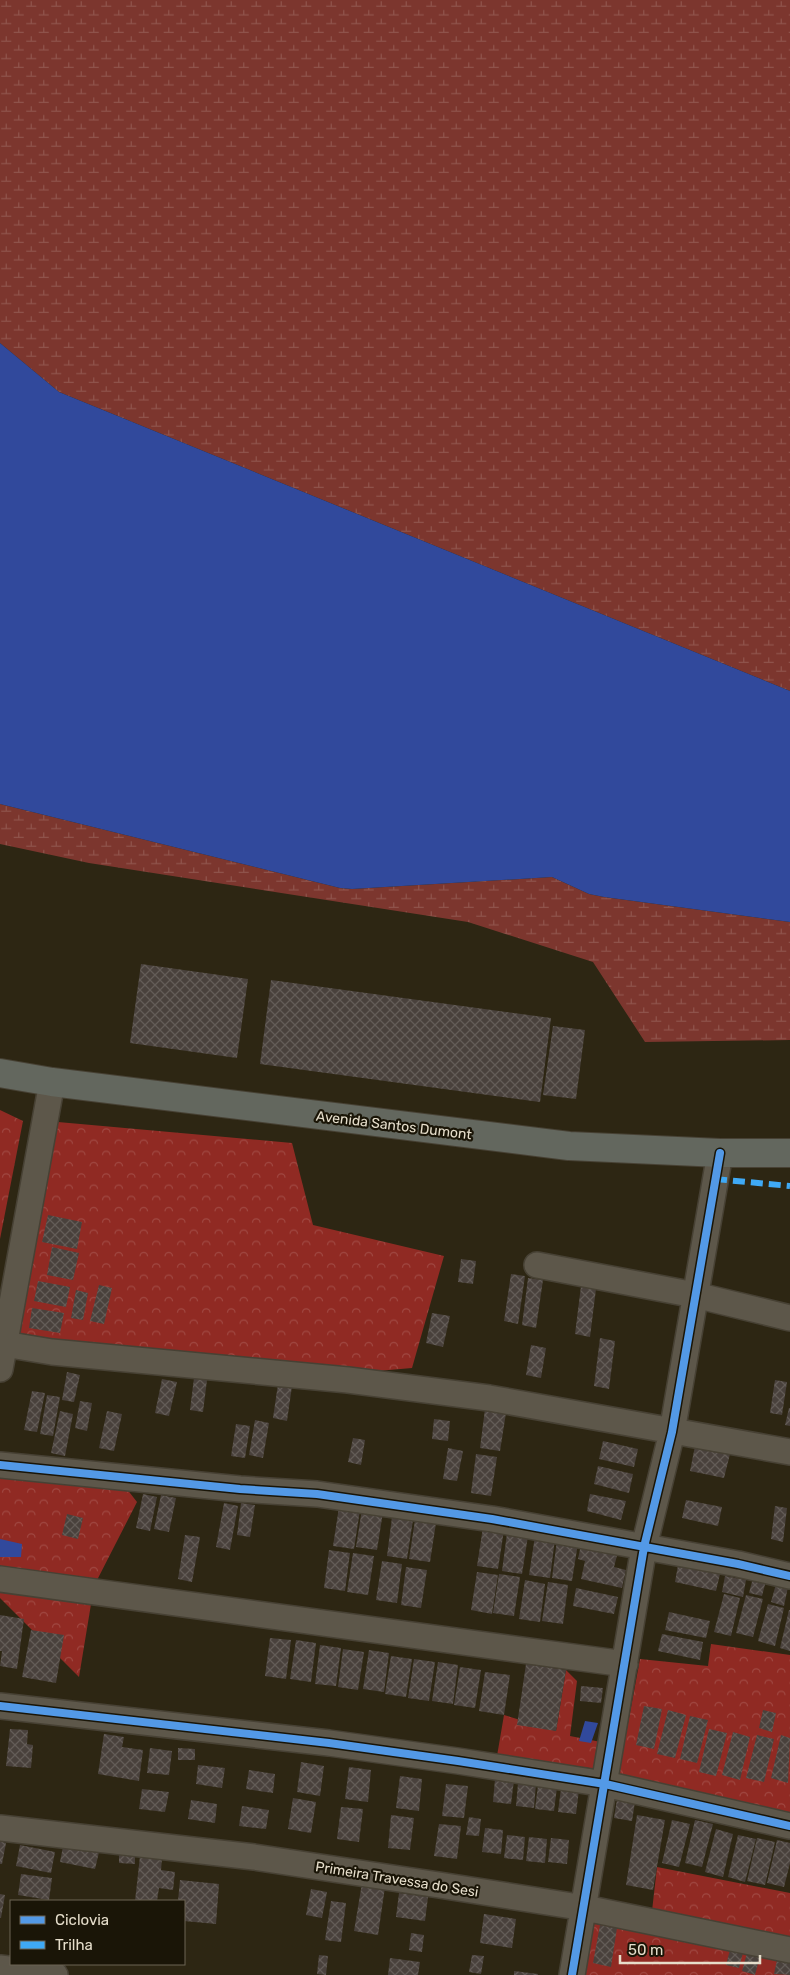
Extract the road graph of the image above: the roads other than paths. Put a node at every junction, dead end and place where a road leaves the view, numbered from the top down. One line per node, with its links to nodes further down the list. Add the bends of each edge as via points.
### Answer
1 (0, 1073): 2 (main road, Avenida Santos Dumont)
2 (52, 1082): 3 (main road, Avenida Santos Dumont, via 569,1146); 8 (street)
3 (720, 1153): 4 (main road, Avenida Santos Dumont); 6 (street)
4 (790, 1153)
5 (537, 1264): 6 (street)
6 (695, 1295): 7 (street); 10 (street)
7 (790, 1318)
8 (4, 1344): 9 (street); 10 (street, via 52,1352 348,1380 490,1398)
9 (0, 1369)
10 (672, 1432): 11 (street); 13 (street)
11 (790, 1452)
12 (0, 1465): 13 (street, via 317,1494 492,1519)
13 (644, 1547): 14 (street); 16 (street)
14 (790, 1576)
15 (0, 1579): 16 (street)
16 (625, 1664): 18 (street)
17 (0, 1706): 18 (street, via 329,1743)
18 (605, 1784): 19 (street); 21 (street)
19 (790, 1826)
20 (0, 1828): 21 (street, Primeira Travessa do Sesi, via 254,1857)
21 (585, 1908): 22 (street, Primeira Travessa do Sesi); 25 (street)
22 (790, 1950)
23 (0, 1968): 24 (street)
24 (55, 1975)
25 (572, 1975)

